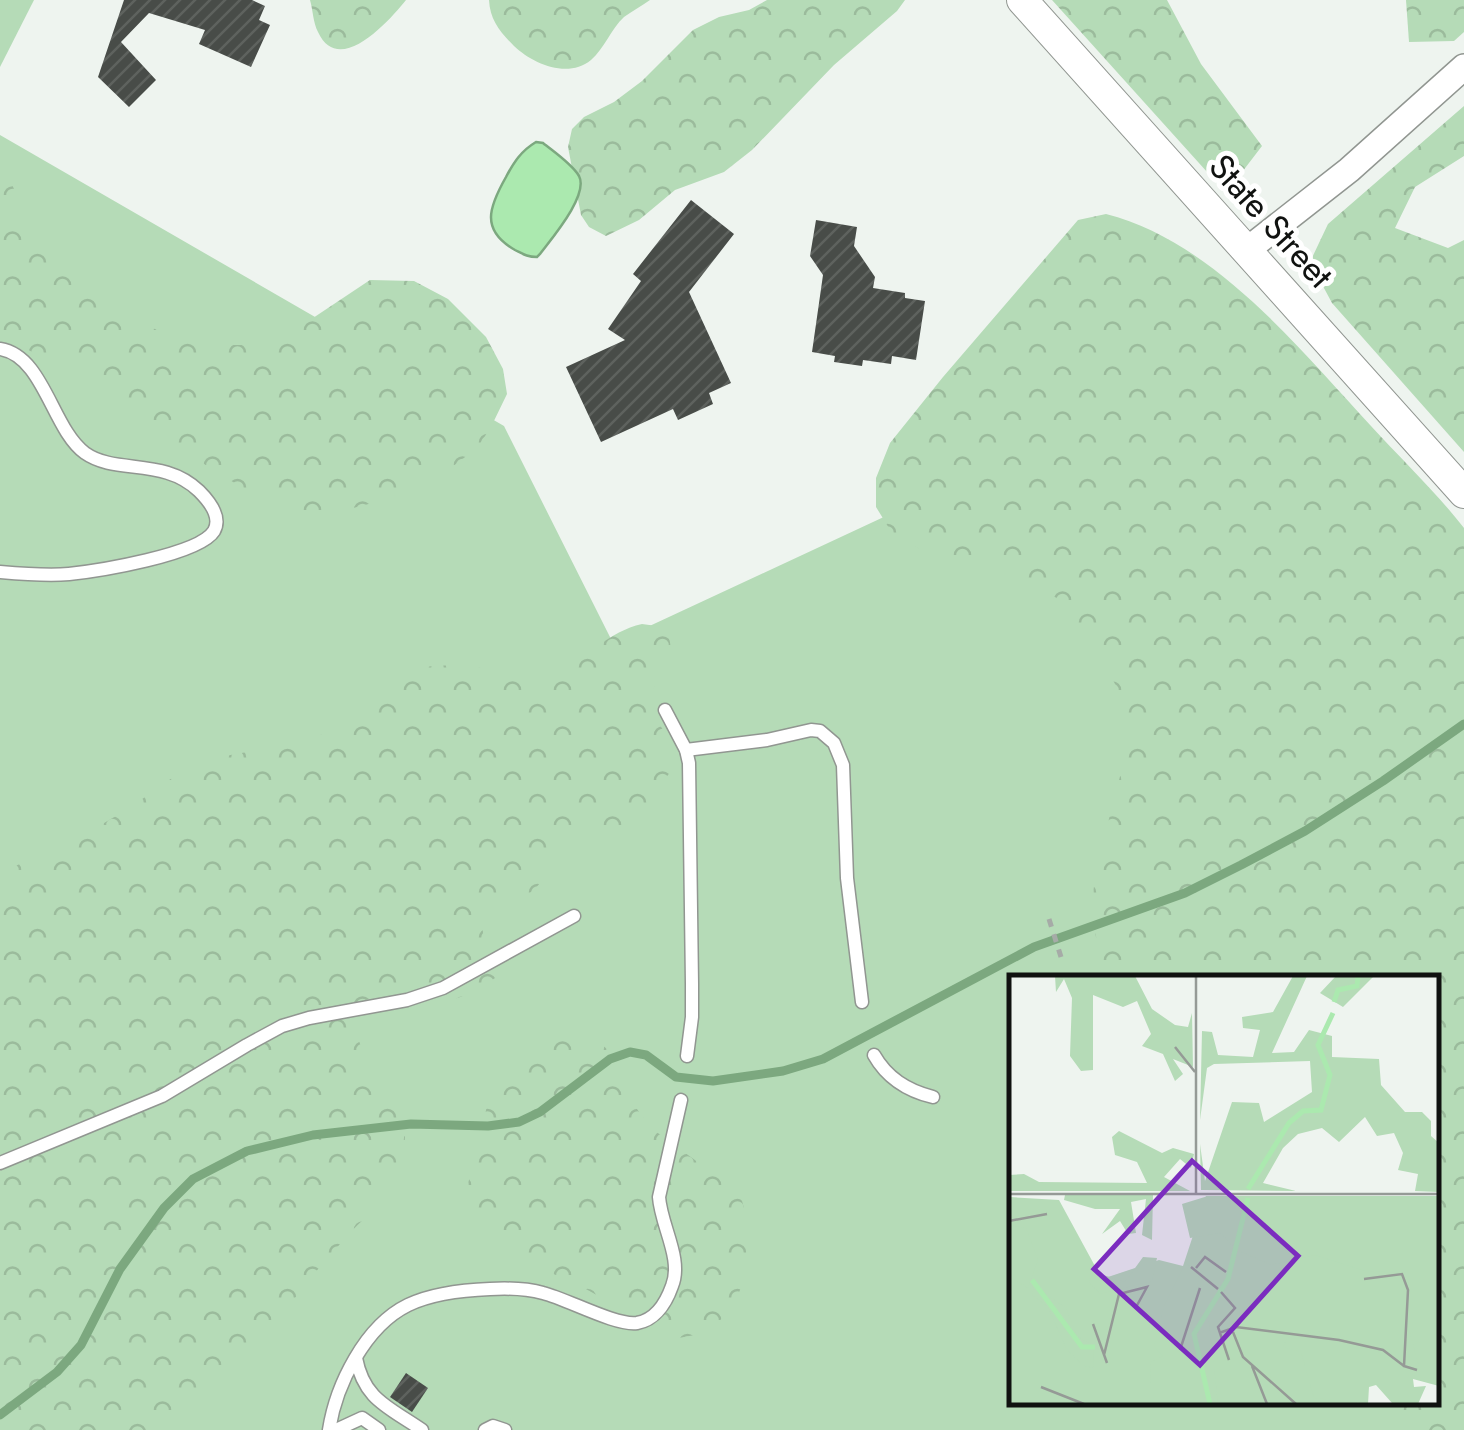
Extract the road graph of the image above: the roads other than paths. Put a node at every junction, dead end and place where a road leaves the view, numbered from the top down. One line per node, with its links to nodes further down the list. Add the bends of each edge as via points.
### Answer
1 (1022, 0): 3 (street, State Street)
2 (1464, 67): 3 (street)
3 (1247, 250): 5 (street, State Street)
4 (0, 349): 6 (lane, via 28,366 84,453 179,477 196,487 217,520 200,543 168,555 70,574)
5 (1464, 493)
6 (0, 572)
7 (665, 710): 8 (lane)
8 (686, 750): 10 (lane, via 811,730 834,743 843,766 847,878); 12 (lane, via 692,984)
9 (574, 916): 15 (lane, via 444,988 282,1026 162,1096)
10 (862, 1002)
11 (874, 1055): 13 (lane, via 896,1081)
12 (687, 1056)
13 (933, 1098)
14 (681, 1100): 16 (lane, via 659,1197 676,1272 652,1318 626,1323 521,1288 470,1290 395,1312)
15 (0, 1163)
16 (356, 1358): 17 (lane, via 336,1397); 19 (lane, via 368,1392)
17 (332, 1430): 18 (lane, via 362,1418)
18 (379, 1430)
19 (422, 1430)
20 (486, 1430): 21 (lane)
21 (505, 1430)

